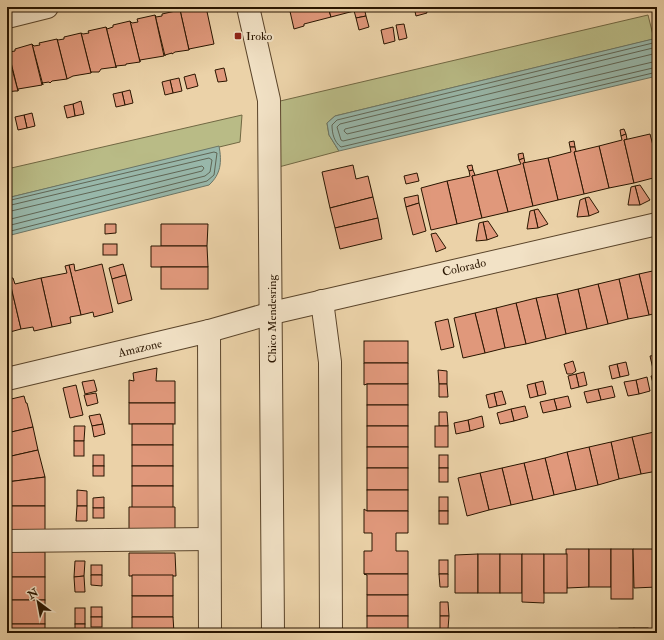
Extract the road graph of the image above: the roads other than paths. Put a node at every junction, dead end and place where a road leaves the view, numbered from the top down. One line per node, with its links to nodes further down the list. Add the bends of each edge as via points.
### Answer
1 (47, 7): 3 (street)
2 (248, 7): 6 (street, Chico Mendesring, via 269,100)
3 (7, 17)
4 (657, 224): 5 (street, Colorado)
5 (322, 301): 6 (street, Colorado); 13 (street, via 330,362)
6 (272, 313): 7 (street, Amazone); 12 (street, Chico Mendesring)
7 (209, 332): 8 (street, Amazone); 9 (street)
8 (7, 379)
9 (210, 540): 10 (street); 11 (street)
10 (7, 541)
11 (210, 633)
12 (273, 633)
13 (331, 633)

